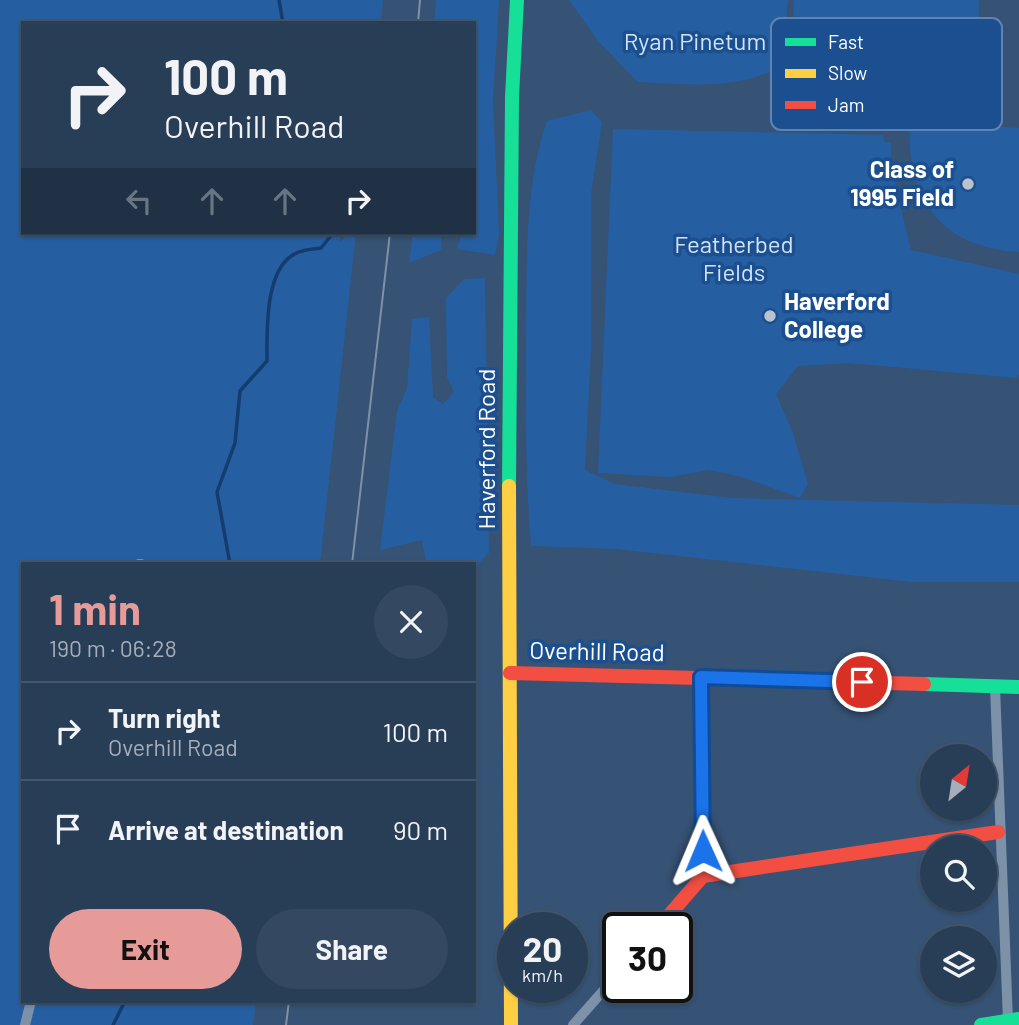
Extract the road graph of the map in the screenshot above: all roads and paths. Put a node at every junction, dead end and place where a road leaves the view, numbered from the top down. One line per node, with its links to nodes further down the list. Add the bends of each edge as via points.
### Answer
1 (517, 0): 2 (main road, Haverford Road, via 512,97)
2 (510, 673): 3 (main road, Overhill Road); 13 (main road, Haverford Road)
3 (701, 677): 4 (main road, Overhill Road); 7 (street)
4 (995, 687): 5 (main road, Overhill Road); 6 (street)
5 (1019, 687)
6 (998, 832): 7 (main road); 11 (street)
7 (703, 876): 8 (main road)
8 (672, 912)
9 (602, 992): 14 (street)
10 (30, 1003): 12 (street)
11 (1013, 1020): 15 (main road)
12 (25, 1025)
13 (511, 1025)
14 (573, 1025)
15 (981, 1025)

